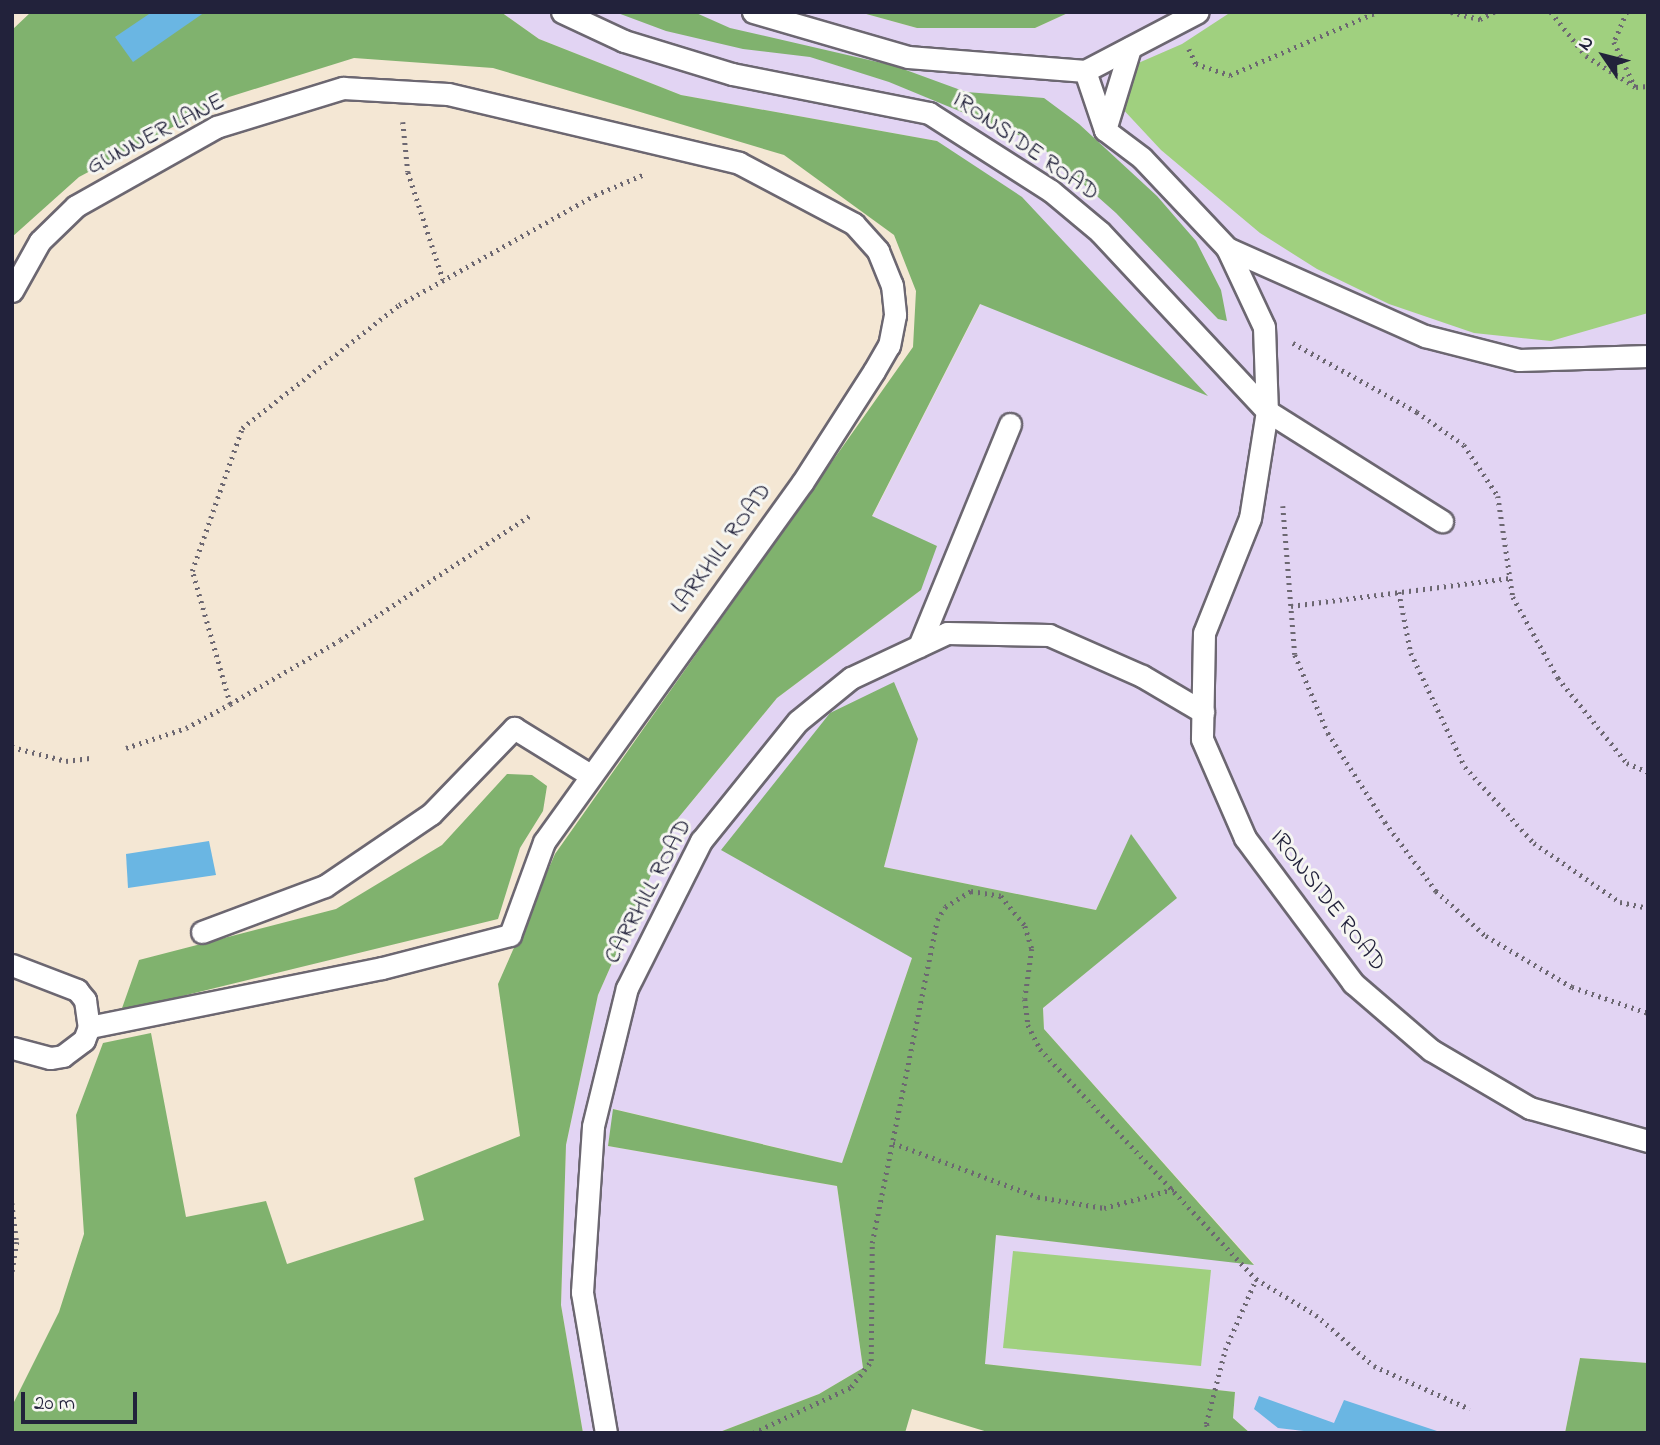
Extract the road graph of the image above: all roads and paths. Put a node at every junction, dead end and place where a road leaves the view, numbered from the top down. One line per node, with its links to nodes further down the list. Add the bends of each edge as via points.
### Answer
1 (562, 12): 22 (lane, IRONSIDE ROAD, via 624,41 732,74 929,113 1051,191 1100,232)
2 (753, 12): 11 (lane, via 908,57)
3 (1198, 12): 9 (lane)
4 (1377, 12): 9 (path, via 1230,75 1196,64)
5 (1451, 12): 6 (path, via 1480,19)
6 (1494, 12)
7 (1551, 12): 13 (path, via 1586,56)
8 (1627, 12): 13 (path, via 1614,42)
9 (1178, 23): 10 (lane)
10 (1130, 48): 11 (lane); 15 (lane)
11 (1085, 71): 15 (lane)
12 (1648, 86): 13 (path)
13 (1636, 87)
14 (399, 91): 16 (lane, GUNNER LANE, via 448,94); 18 (path, via 408,172); 19 (lane, GUNNER LANE, via 343,88 216,127 76,206 40,241)
15 (1105, 130): 17 (lane, IRONSIDE ROAD, via 1142,158)
16 (694, 152): 18 (path, via 595,195); 37 (lane, LARKHILL ROAD, via 739,163 855,224 878,251 892,285 895,315 889,345 802,484)
17 (1227, 248): 20 (lane, IRONSIDE ROAD); 21 (lane, IRONSIDE ROAD, via 1425,335 1519,360)
18 (443, 279): 31 (path, via 399,306 242,428 192,571)
19 (12, 291)
20 (1264, 327): 22 (lane, IRONSIDE ROAD); 27 (path, via 1417,412 1464,445 1498,496)
21 (1648, 356)
22 (1268, 411): 24 (lane, IRONSIDE ROAD); 26 (lane)
23 (1010, 424): 30 (lane)
24 (1255, 488): 29 (path, via 1286,509); 32 (lane, IRONSIDE ROAD, via 1251,518 1204,633)
25 (531, 515): 31 (path, via 340,640)
26 (1442, 521)
27 (1510, 578): 28 (path); 36 (path, via 1513,597 1558,677 1627,763)
28 (1399, 592): 29 (path); 38 (path, via 1411,653 1465,768 1534,843 1619,902)
29 (1291, 606): 41 (path, via 1295,655 1328,733 1436,891 1486,936 1573,987)
30 (919, 646): 32 (lane, CARRHILL ROAD, via 947,633 1049,635 1142,676); 51 (lane, CARRHILL ROAD, via 851,678 798,721 702,841 627,988 593,1126 582,1292)
31 (230, 704): 34 (path, via 186,728)
32 (1203, 712): 44 (lane, IRONSIDE ROAD, via 1207,758 1254,853 1353,983 1431,1050 1530,1108)
33 (12, 747): 35 (path, via 66,761)
34 (126, 748)
35 (90, 758)
36 (1648, 772)
37 (590, 775): 39 (lane, via 514,728 431,814 326,886); 42 (lane, LARKHILL ROAD, via 544,842 510,935 382,968)
38 (1648, 908)
39 (202, 932)
40 (12, 965): 42 (lane, via 77,990 85,1000)
41 (1648, 1013)
42 (89, 1027): 43 (lane, via 84,1040 63,1056 50,1058)
43 (12, 1048)
44 (1648, 1141)
45 (893, 1143): 46 (path, via 1038,1197 1091,1206 1104,1208); 46 (path, via 937,920 957,897 987,891 1013,905 1025,926 1032,949 1028,1025 1040,1049); 52 (path, via 872,1243 871,1361 851,1387)
46 (1174, 1189): 49 (path)
47 (12, 1203): 48 (path, via 17,1242)
48 (12, 1272)
49 (1256, 1279): 50 (path, via 1316,1315 1374,1366); 53 (path, via 1225,1350 1206,1424)
50 (1470, 1409)
51 (606, 1433)
52 (753, 1433)
53 (1209, 1433)

